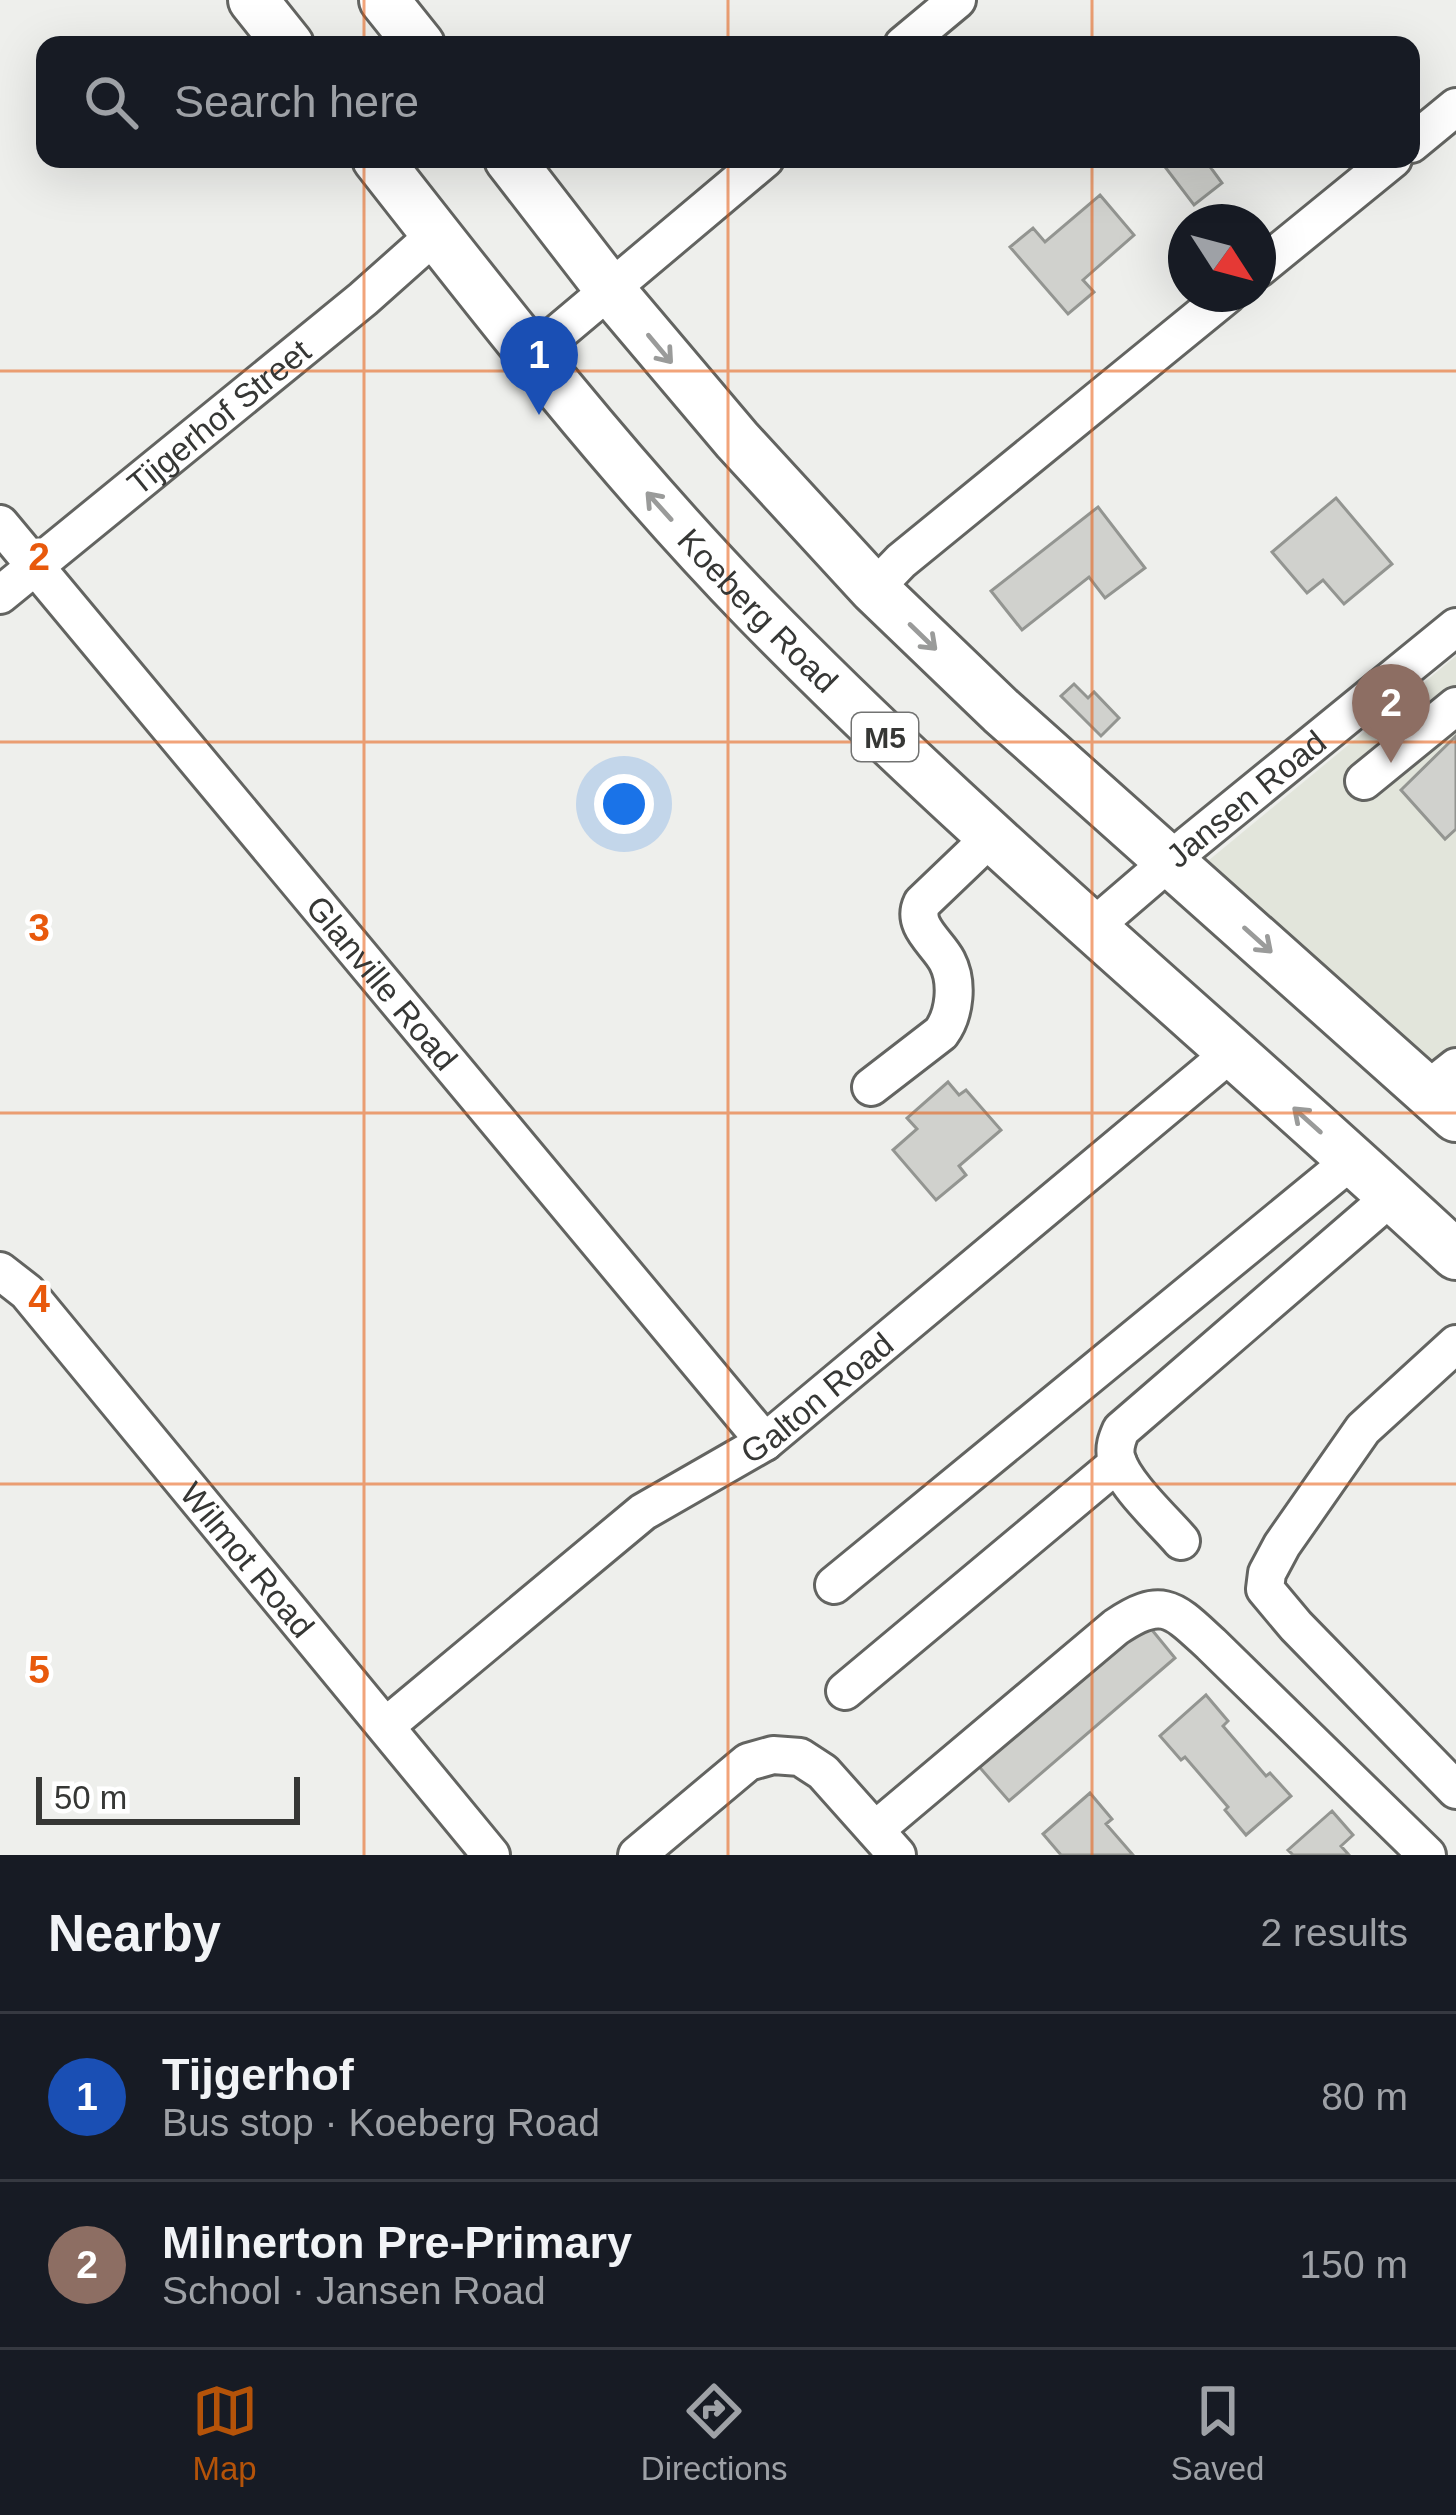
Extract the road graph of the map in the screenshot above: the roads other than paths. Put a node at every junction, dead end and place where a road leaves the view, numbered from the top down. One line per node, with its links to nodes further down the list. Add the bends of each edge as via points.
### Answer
1 (254, 0): 4 (main road)
2 (384, 0): 5 (main road)
3 (957, 0): 6 (street)
4 (282, 36)
5 (413, 36)
6 (914, 36)
7 (1456, 107): 8 (street)
8 (1420, 137)
9 (384, 168): 13 (main road, Koeberg Road / M5)
10 (515, 168): 15 (main road)
11 (754, 168): 15 (street)
12 (1382, 168): 14 (street)
13 (436, 235): 17 (main road, Koeberg Road / M5); 19 (street, Tijgerhof Street)
14 (1276, 254)
15 (611, 291): 17 (street); 20 (main road, one-way to 20)
16 (1206, 312): 20 (street)
17 (532, 355): 26 (main road, Koeberg Road / M5, one-way to 17, via 728,581)
18 (0, 524): 19 (street, Glanville Road)
19 (36, 566): 21 (street, Tijgerhof Street); 37 (street, Glanville Road)
20 (874, 589): 27 (main road, one-way to 27)
21 (0, 596)
22 (1456, 626): 23 (street, Jansen Road)
23 (1407, 667): 24 (street); 27 (street, Jansen Road)
24 (1451, 709): 25 (street)
25 (1364, 781)
26 (992, 836): 28 (main road, Koeberg Road / M5); 30 (street, via 918,912 950,965 949,1022)
27 (1171, 862): 28 (street, Jansen Road); 31 (main road, one-way to 31)
28 (1092, 928): 29 (main road, Koeberg Road / M5)
29 (1232, 1052): 32 (main road, Koeberg Road / M5, one-way to 29); 37 (street, Galton Road)
30 (871, 1087)
31 (1446, 1091)
32 (1352, 1160): 33 (main road, Koeberg Road / M5); 40 (street)
33 (1392, 1196): 34 (main road, Koeberg Road / M5); 38 (street, via 1121,1430)
34 (1456, 1256)
35 (0, 1271): 42 (street, Wilmot Road, via 27,1292)
36 (1456, 1344): 43 (street, via 1354,1440 1282,1545 1265,1588)
37 (765, 1442): 42 (street, Galton Road, via 643,1512)
38 (1118, 1463): 39 (street); 41 (street)
39 (1181, 1541)
40 (834, 1585)
41 (845, 1691)
42 (386, 1726): 45 (street, Wilmot Road)
43 (1456, 1790)
44 (886, 1842): 46 (street, via 823,1772 800,1757 773,1755 748,1762); 47 (street, via 1116,1628 1160,1608 1184,1618)
45 (491, 1855)
46 (637, 1855)
47 (1427, 1855)

